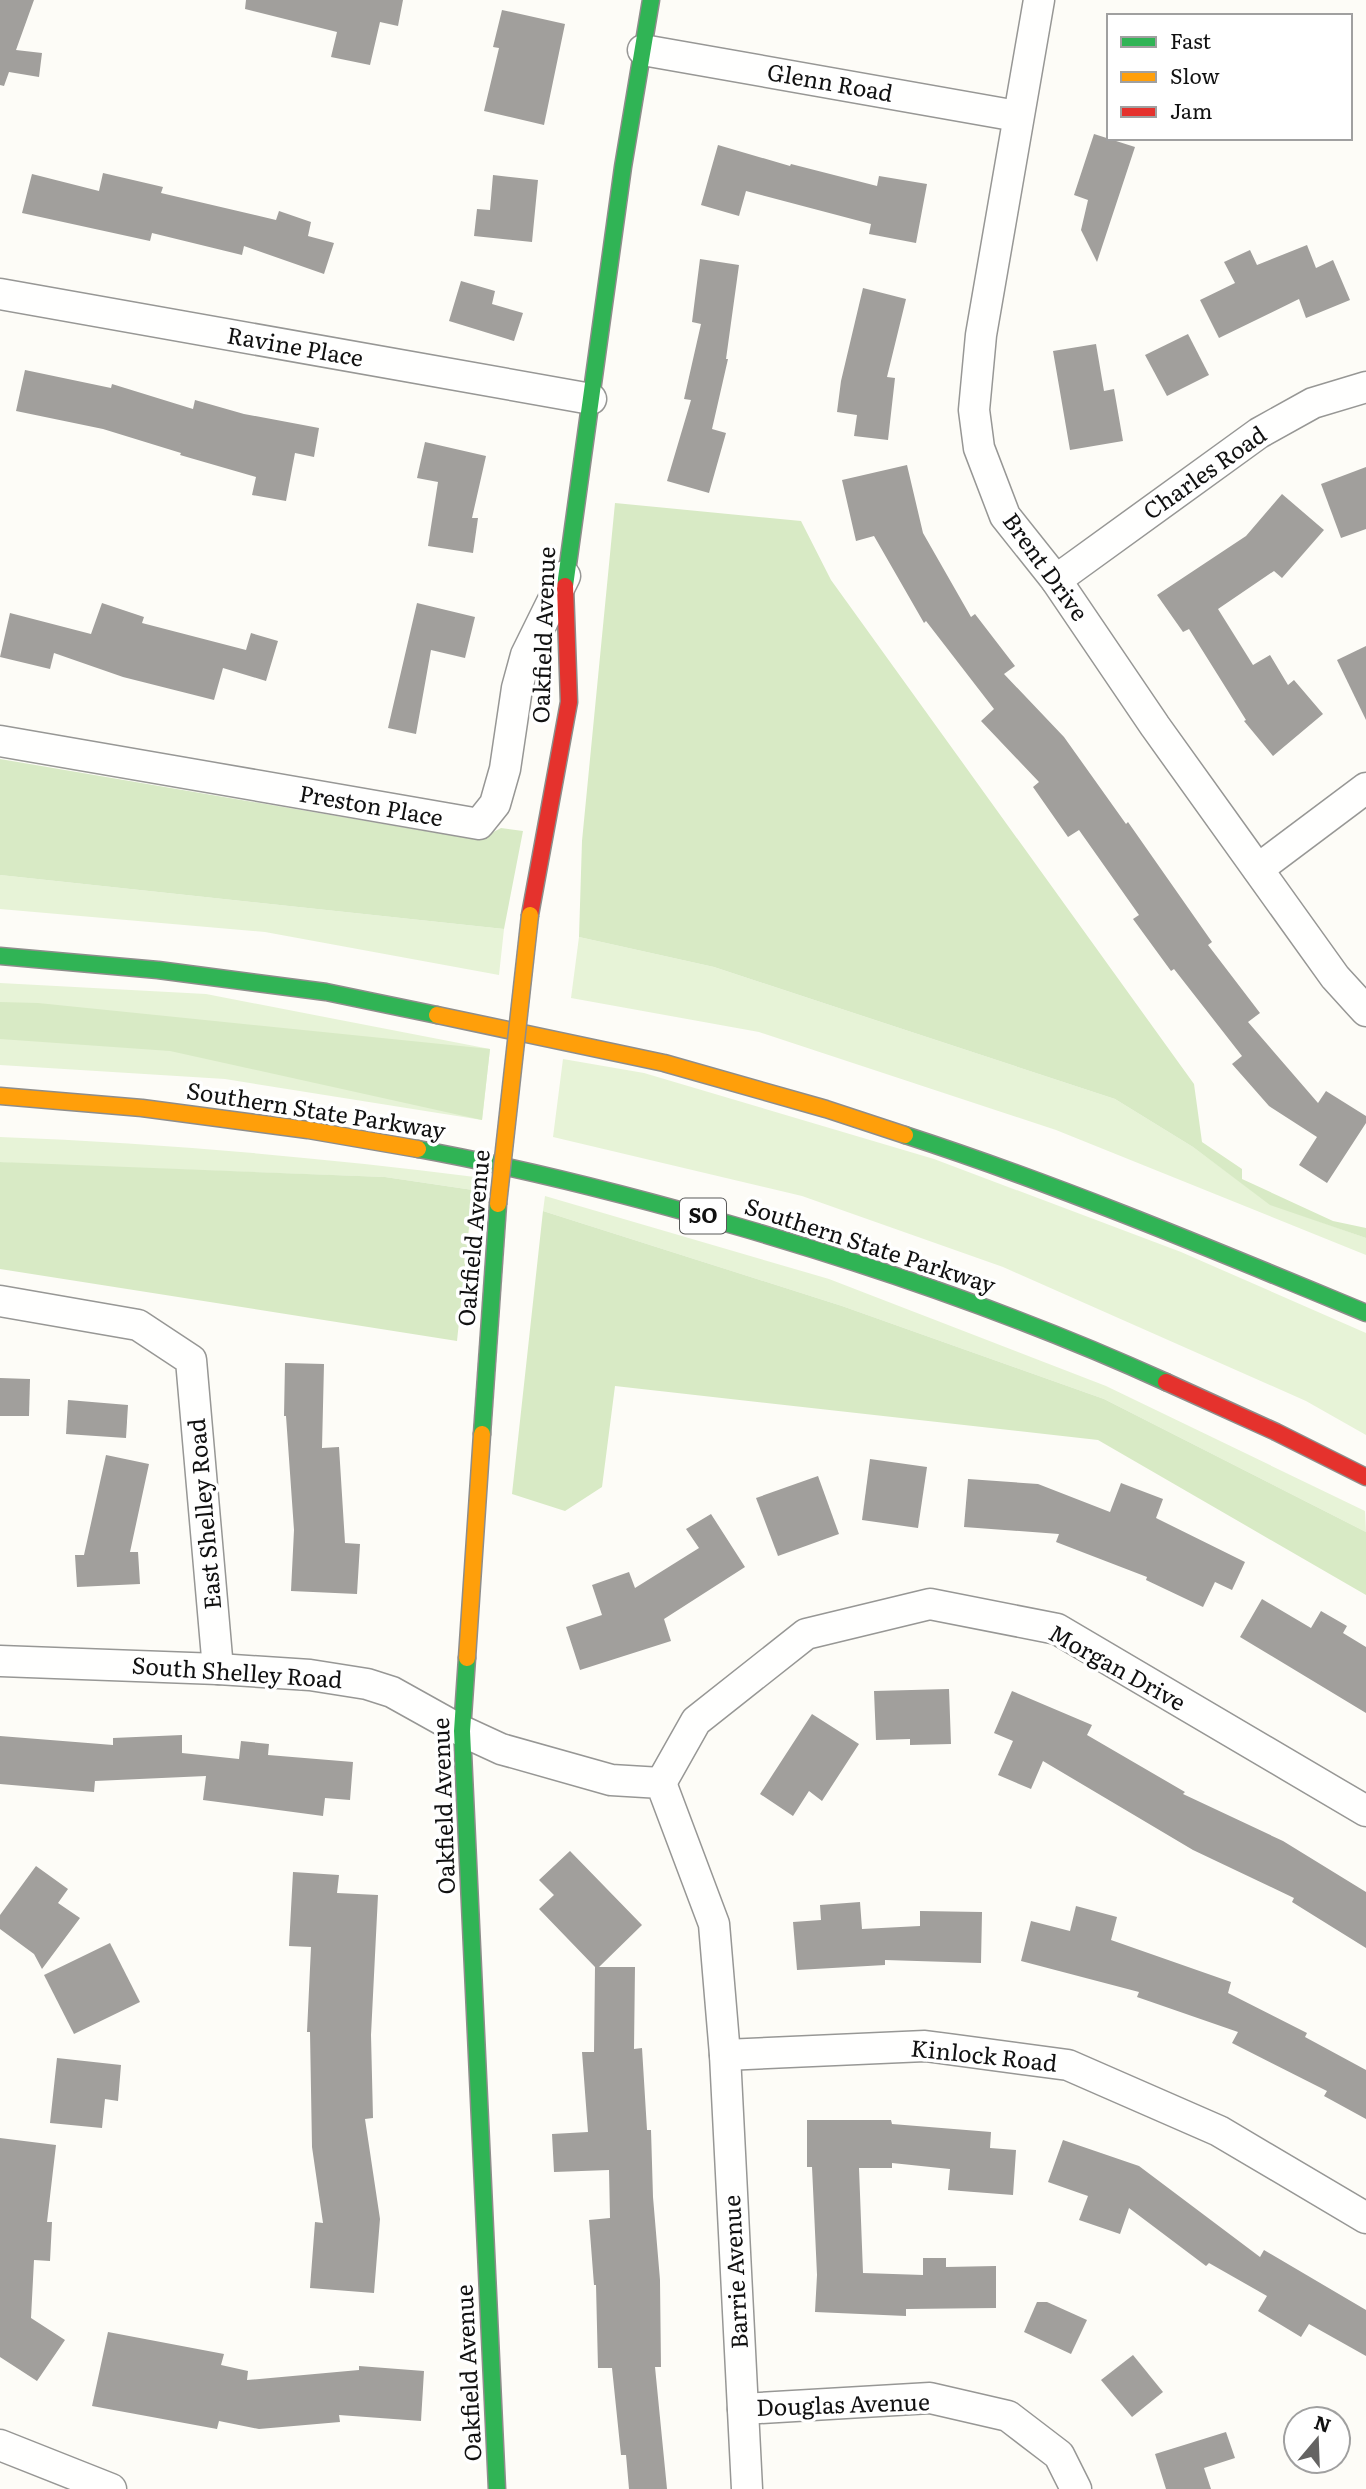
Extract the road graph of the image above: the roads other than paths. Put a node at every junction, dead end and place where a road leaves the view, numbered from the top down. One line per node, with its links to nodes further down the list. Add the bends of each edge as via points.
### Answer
1 (651, 0): 3 (main road, Oakfield Avenue)
2 (1039, 0): 4 (street, Brent Drive)
3 (643, 50): 4 (street, Glenn Road); 7 (main road, Oakfield Avenue)
4 (1017, 116): 9 (street, Brent Drive, via 981,335 974,410 979,448 1005,516)
5 (0, 294): 7 (street, Ravine Place)
6 (1366, 387): 9 (street, Charles Road, via 1313,403 1259,433)
7 (591, 399): 8 (main road, Oakfield Avenue)
8 (565, 576): 10 (street, Preston Place, via 526,655 505,769 495,804 479,824); 21 (main road, Oakfield Avenue, bridge, via 569,702 530,915 498,1204)
9 (1056, 580): 12 (street, Brent Drive)
10 (0, 741)
11 (1366, 788): 12 (street)
12 (1258, 869): 14 (street, Brent Drive, via 1335,977)
13 (0, 956): 17 (main road, via 326,992 664,1063 826,1109 988,1163 1142,1220)
14 (1366, 1012)
15 (0, 1096): 18 (main road, Southern State Parkway / SO, via 142,1108 307,1130 467,1158 634,1196 968,1300 1120,1361)
16 (0, 1301): 20 (street, East Shelley Road, via 138,1325 191,1360)
17 (1366, 1313)
18 (1366, 1477)
19 (0, 1661): 20 (street, South Shelley Road)
20 (218, 1669): 21 (street, South Shelley Road, via 367,1684 392,1692)
21 (462, 1731): 22 (street, via 560,1767 611,1780); 29 (main road, Oakfield Avenue)
22 (662, 1783): 23 (street, Morgan Drive, via 696,1721 806,1634 930,1604 1057,1629); 24 (street, via 714,1924)
23 (1366, 1811)
24 (725, 2055): 25 (street, Kinlock Road, via 925,2046 1068,2064 1219,2130); 26 (street, Barrie Avenue)
25 (1366, 2218)
26 (743, 2409): 30 (street, Barrie Avenue); 31 (street, Douglas Avenue, via 930,2398 1008,2416 1059,2455)
27 (0, 2445): 28 (street)
28 (111, 2489)
29 (498, 2489)
30 (747, 2489)
31 (1076, 2489)

